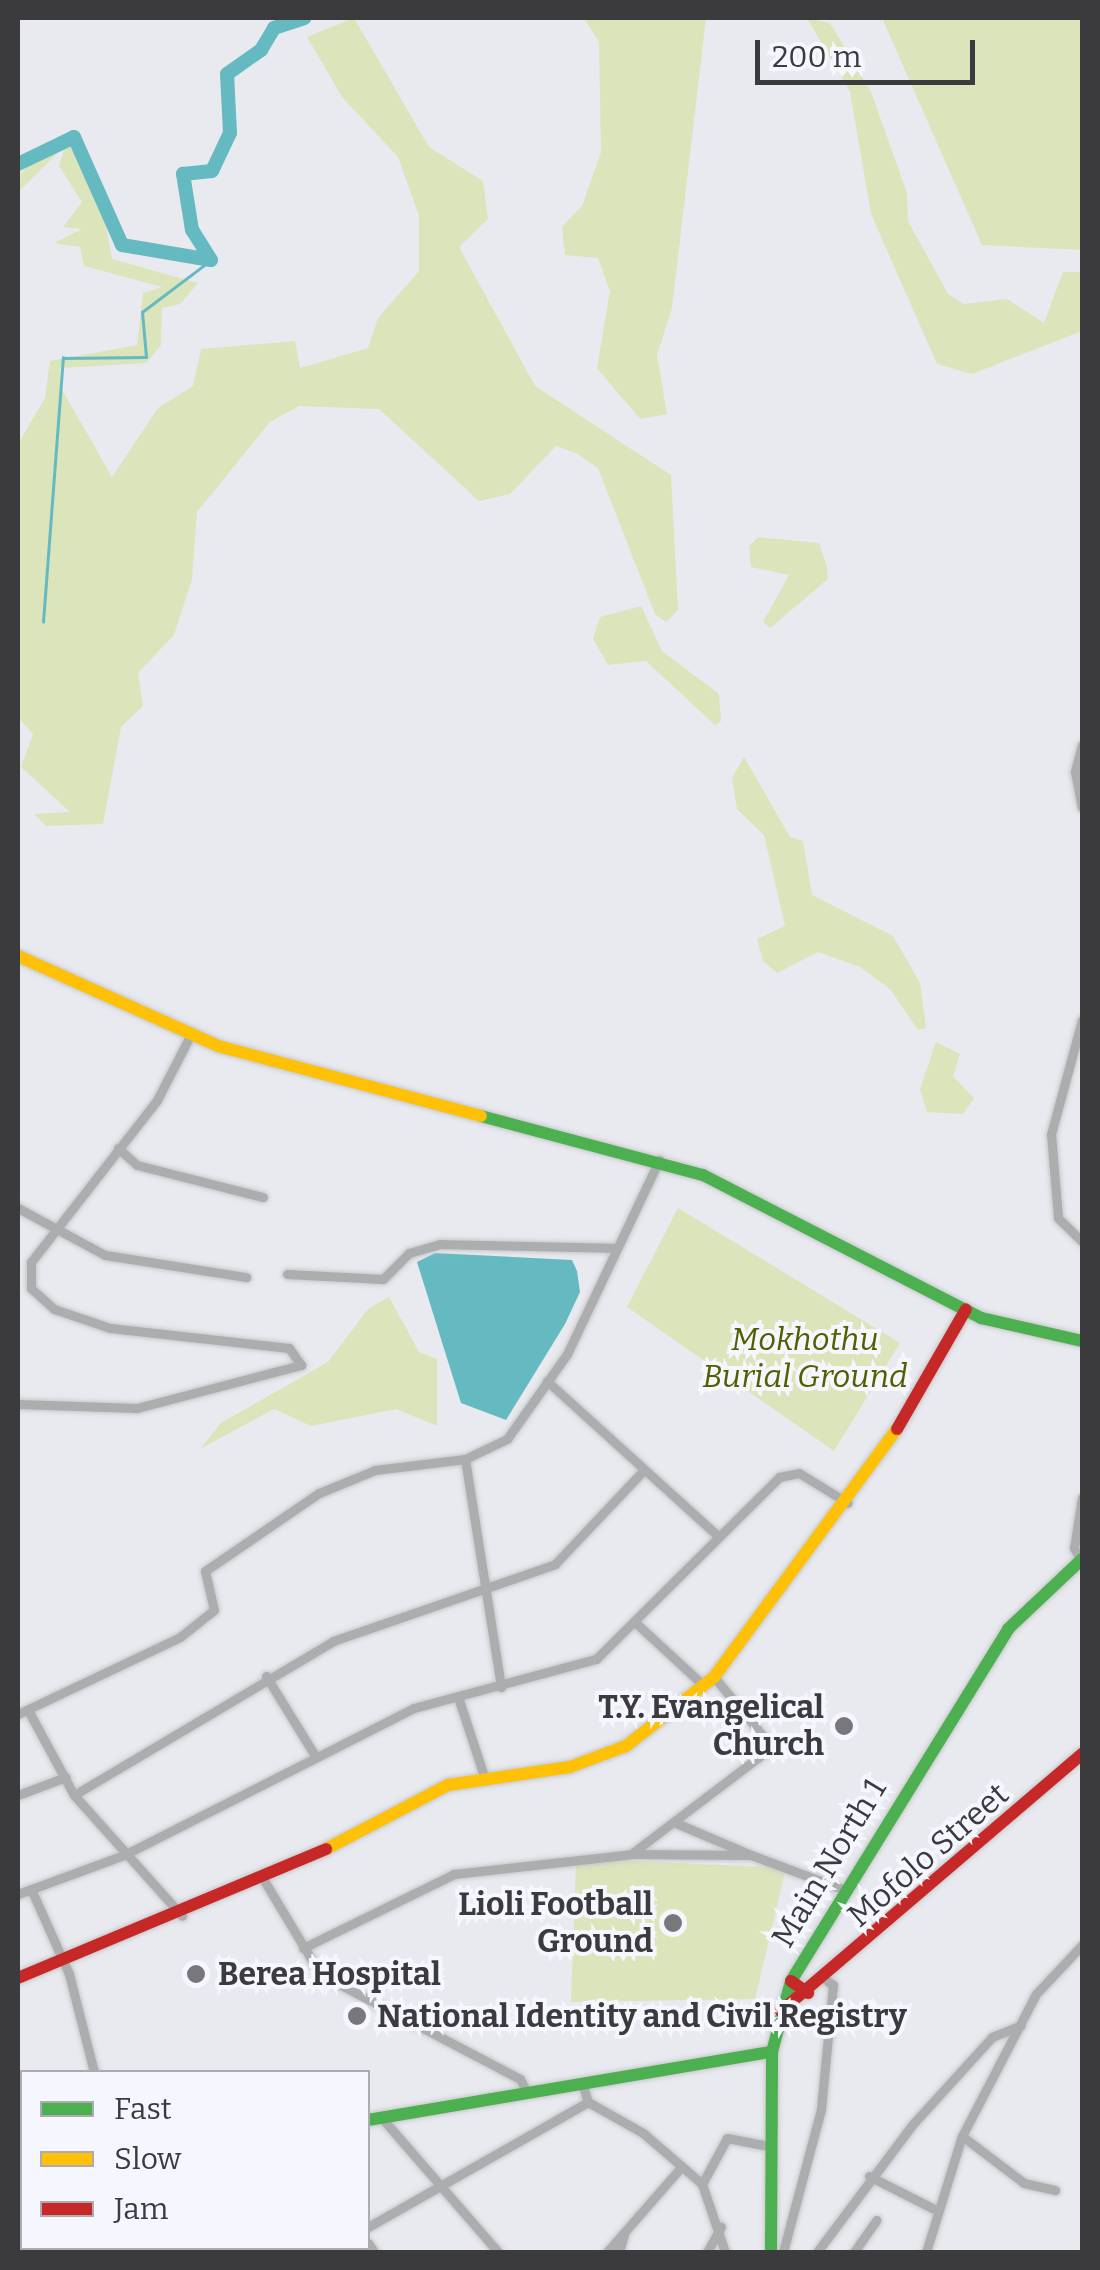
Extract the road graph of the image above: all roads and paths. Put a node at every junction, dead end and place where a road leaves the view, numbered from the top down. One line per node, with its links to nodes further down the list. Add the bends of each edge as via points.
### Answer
1 (1082, 746): 2 (street, via 1075,772)
2 (1082, 807)
3 (18, 956): 5 (main road)
4 (1082, 1020): 11 (street, via 1052,1134 1058,1218)
5 (190, 1036): 6 (street); 7 (main road, via 497,1125)
6 (118, 1148): 8 (street, via 137,1165); 10 (street)
7 (659, 1160): 12 (street); 15 (main road)
8 (263, 1197)
9 (18, 1208): 10 (street)
10 (52, 1231): 14 (street, via 105,1255); 18 (street, via 29,1275 36,1298 54,1308 189,1344 289,1348 301,1365 136,1408)
11 (1082, 1242)
12 (617, 1248): 13 (street, via 441,1244 408,1253 382,1278); 17 (street)
13 (287, 1274)
14 (246, 1277)
15 (966, 1309): 16 (main road, via 1017,1332); 22 (main road)
16 (1082, 1341)
17 (547, 1381): 19 (street, via 508,1439); 20 (street)
18 (18, 1404)
19 (465, 1459): 25 (street); 31 (street, via 376,1470 319,1493 205,1571 214,1610 180,1637)
20 (641, 1472): 23 (street); 25 (street, via 574,1552)
21 (1082, 1498): 24 (street, via 1074,1548)
22 (848, 1503): 23 (street, via 790,1473 762,1488); 28 (main road)
23 (718, 1538): 26 (street)
24 (1082, 1560): 45 (main road, Main North 1, via 1008,1629)
25 (486, 1583): 27 (street, via 388,1615); 29 (street)
26 (638, 1624): 28 (street); 29 (street, via 563,1674)
27 (266, 1676): 33 (street); 38 (street)
28 (708, 1681): 35 (main road, via 626,1746 570,1767); 39 (street, via 772,1748)
29 (500, 1687): 30 (street)
30 (458, 1696): 33 (street); 35 (street)
31 (28, 1710): 32 (street); 36 (street)
32 (18, 1714)
33 (314, 1754): 41 (street)
34 (1082, 1754): 52 (main road, Mofolo Street)
35 (484, 1776): 43 (main road, via 448,1784)
36 (66, 1777): 37 (street); 38 (street)
37 (18, 1795)
38 (74, 1795): 41 (street)
39 (676, 1823): 40 (street); 42 (street)
40 (632, 1854): 42 (street); 49 (street, via 454,1874)
41 (124, 1855): 44 (street); 47 (street)
42 (751, 1855): 45 (street)
43 (265, 1882): 47 (main road); 49 (street)
44 (30, 1889): 46 (street); 50 (street)
45 (846, 1890): 53 (main road, Main North 1)
46 (18, 1894)
47 (182, 1916): 50 (main road)
48 (1082, 1945): 56 (street)
49 (303, 1948): 60 (street, via 320,1974 520,2078)
50 (63, 1960): 51 (main road); 58 (street)
51 (18, 1978)
52 (826, 1980): 54 (main road, Mofolo Street); 81 (street, via 833,1985 821,2109)
53 (792, 1981): 54 (main road); 55 (main road, Main North 1)
54 (808, 1993): 55 (main road, Mofolo Street)
55 (781, 2011): 57 (main road, Main North 1)
56 (1021, 2025): 63 (street); 66 (street, via 992,2037)
57 (772, 2052): 59 (main road); 64 (main road, Main North 1)
58 (93, 2070)
59 (583, 2086): 60 (main road); 61 (street)
60 (528, 2093): 62 (main road)
61 (588, 2102): 65 (street); 69 (street)
62 (374, 2119): 69 (street)
63 (962, 2136): 68 (street, via 1024,2183); 70 (street)
64 (768, 2146): 67 (street, via 727,2138); 80 (main road, Main North 1)
65 (682, 2166): 67 (street); 74 (street)
66 (870, 2176): 70 (street); 82 (street)
67 (702, 2184): 73 (street)
68 (1055, 2190)
69 (438, 2192): 72 (street); 75 (street)
70 (932, 2208): 84 (street)
71 (876, 2220): 83 (street)
72 (370, 2226)
73 (721, 2227): 78 (street); 79 (street)
74 (625, 2232): 76 (street); 77 (street)
75 (498, 2252)
76 (607, 2252)
77 (618, 2252)
78 (708, 2252)
79 (725, 2252)
80 (771, 2252)
81 (782, 2252)
82 (816, 2252)
83 (854, 2252)
84 (926, 2252)

